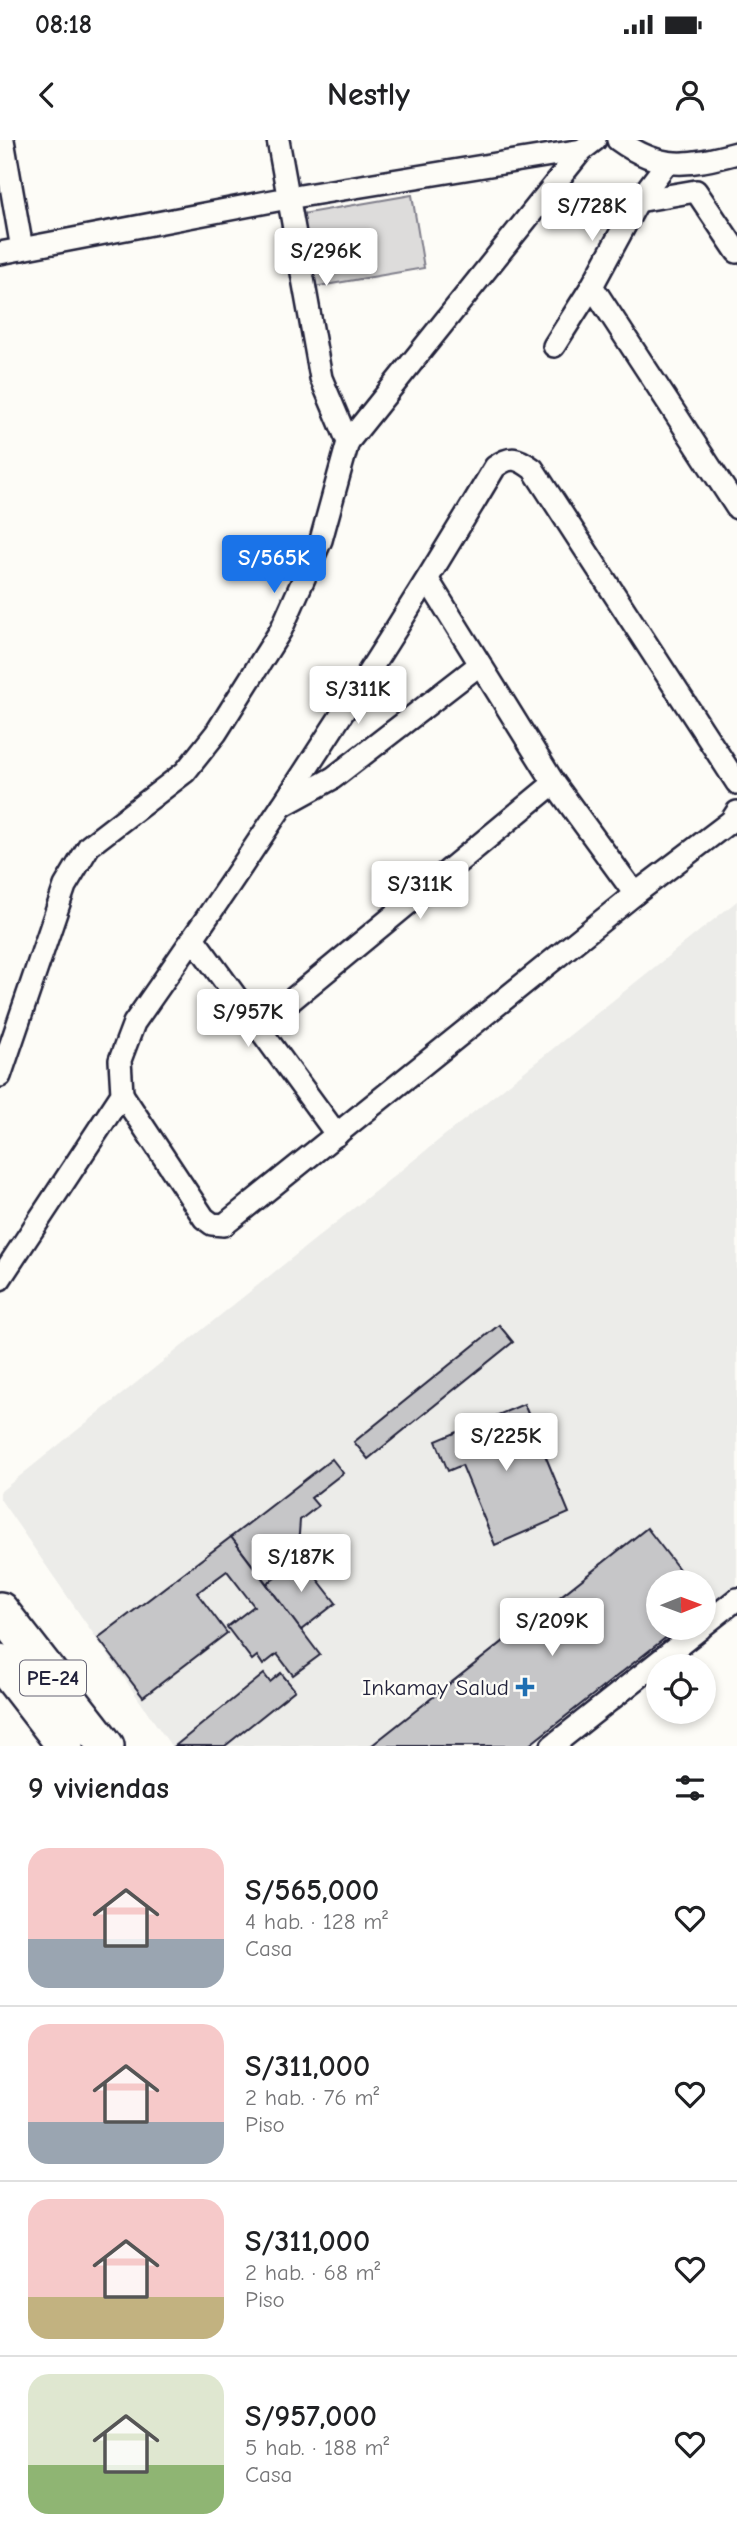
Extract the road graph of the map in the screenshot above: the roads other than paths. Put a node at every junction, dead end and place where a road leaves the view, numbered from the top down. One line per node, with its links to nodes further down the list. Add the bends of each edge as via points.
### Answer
1 (3, 140): 9 (street)
2 (278, 140): 7 (street)
3 (618, 140): 6 (street, via 638,155)
4 (588, 145): 7 (street); 14 (street)
5 (732, 155): 6 (street)
6 (666, 164): 8 (street)
7 (288, 198): 9 (street); 14 (street, via 321,378)
8 (638, 201): 10 (street, via 696,191); 12 (street)
9 (22, 248): 11 (street)
10 (737, 252)
11 (0, 253)
12 (592, 286): 13 (street); 15 (street)
13 (554, 346)
14 (348, 442): 25 (street, via 321,540 281,630 216,733 185,772 89,846 65,886)
15 (737, 508)
16 (428, 580): 17 (street); 19 (street, via 495,467 518,458 534,469); 20 (street)
17 (479, 665): 18 (street); 20 (street, via 333,778)
18 (554, 783): 22 (street); 24 (street)
19 (737, 783)
20 (280, 807): 23 (street)
21 (737, 812): 22 (street)
22 (635, 894): 27 (street)
23 (193, 938): 24 (street); 26 (street, via 134,1023 120,1060)
24 (259, 1027): 27 (street)
25 (0, 1076)
26 (122, 1094): 27 (street, via 204,1217 218,1226); 28 (street)
27 (337, 1135)
28 (0, 1279)
29 (737, 1599): 31 (street)
30 (0, 1610): 35 (highway, PE-24)
31 (716, 1615)
32 (684, 1640): 36 (street)
33 (0, 1661): 34 (highway, PE-24)
34 (65, 1746)
35 (106, 1746)
36 (552, 1746)

